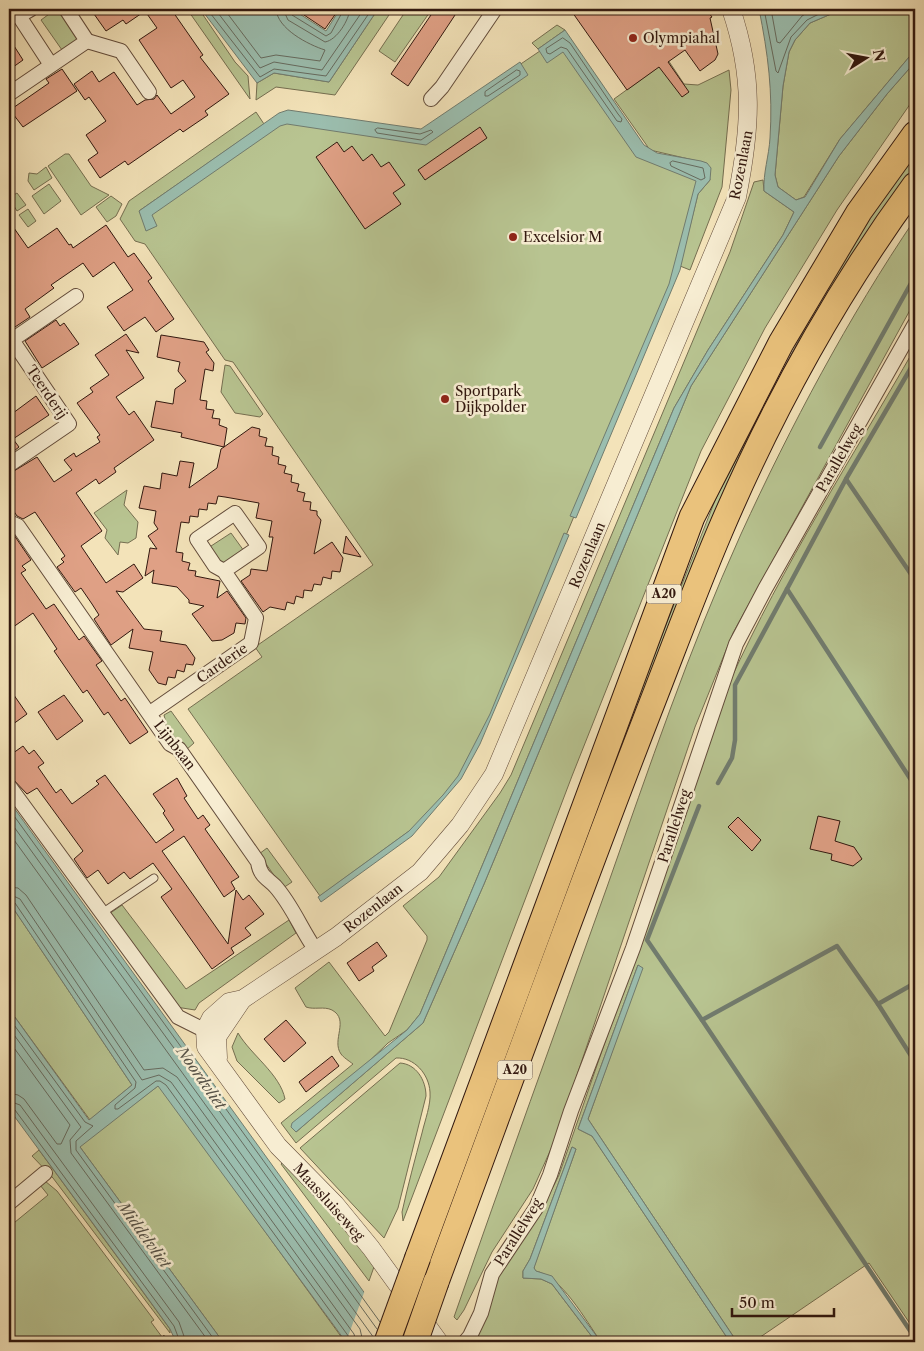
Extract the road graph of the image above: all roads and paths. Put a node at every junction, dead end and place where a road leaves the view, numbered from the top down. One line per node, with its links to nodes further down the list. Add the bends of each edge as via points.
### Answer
1 (31, 9): 6 (street, via 19,16)
2 (66, 9): 5 (street)
3 (495, 9): 9 (street)
4 (731, 9): 21 (street, Rozenlaan, via 740,35 749,84 749,126 737,197 494,774 460,825 420,872 336,937)
5 (87, 41): 6 (street); 7 (street, via 121,51)
6 (52, 65): 8 (street)
7 (149, 92)
8 (9, 94)
9 (431, 99)
10 (915, 134): 25 (highway, A20, bridge, via 860,212 781,343 692,517)
11 (915, 185): 26 (highway, A20, bridge, via 882,230 804,359 760,442 720,531 626,770)
12 (76, 296): 14 (street, Teerderij, via 12,340 69,424)
13 (915, 324): 28 (street, Parallelweg, via 736,644 633,948 571,1110 550,1175 536,1208 492,1274 481,1313)
14 (9, 465)
15 (9, 522): 17 (street, Lijnbaan, via 18,526)
16 (224, 571): 16 (street, Carderie, via 259,547 235,513 197,540 215,566); 17 (street, Carderie, via 256,618 251,644)
17 (150, 714): 21 (street, Lijnbaan, via 170,744 185,757 258,862 266,880 275,885)
18 (9, 786): 20 (street)
19 (154, 878): 20 (lane)
20 (102, 914): 22 (street, via 178,1018)
21 (315, 949): 22 (street, Rozenlaan, via 243,999)
22 (211, 1033): 27 (street, Maassluiseweg, via 206,1047 282,1151 334,1204)
23 (45, 1173): 24 (street)
24 (9, 1204)
25 (387, 1342)
26 (415, 1342)
27 (439, 1342)
28 (465, 1342)

